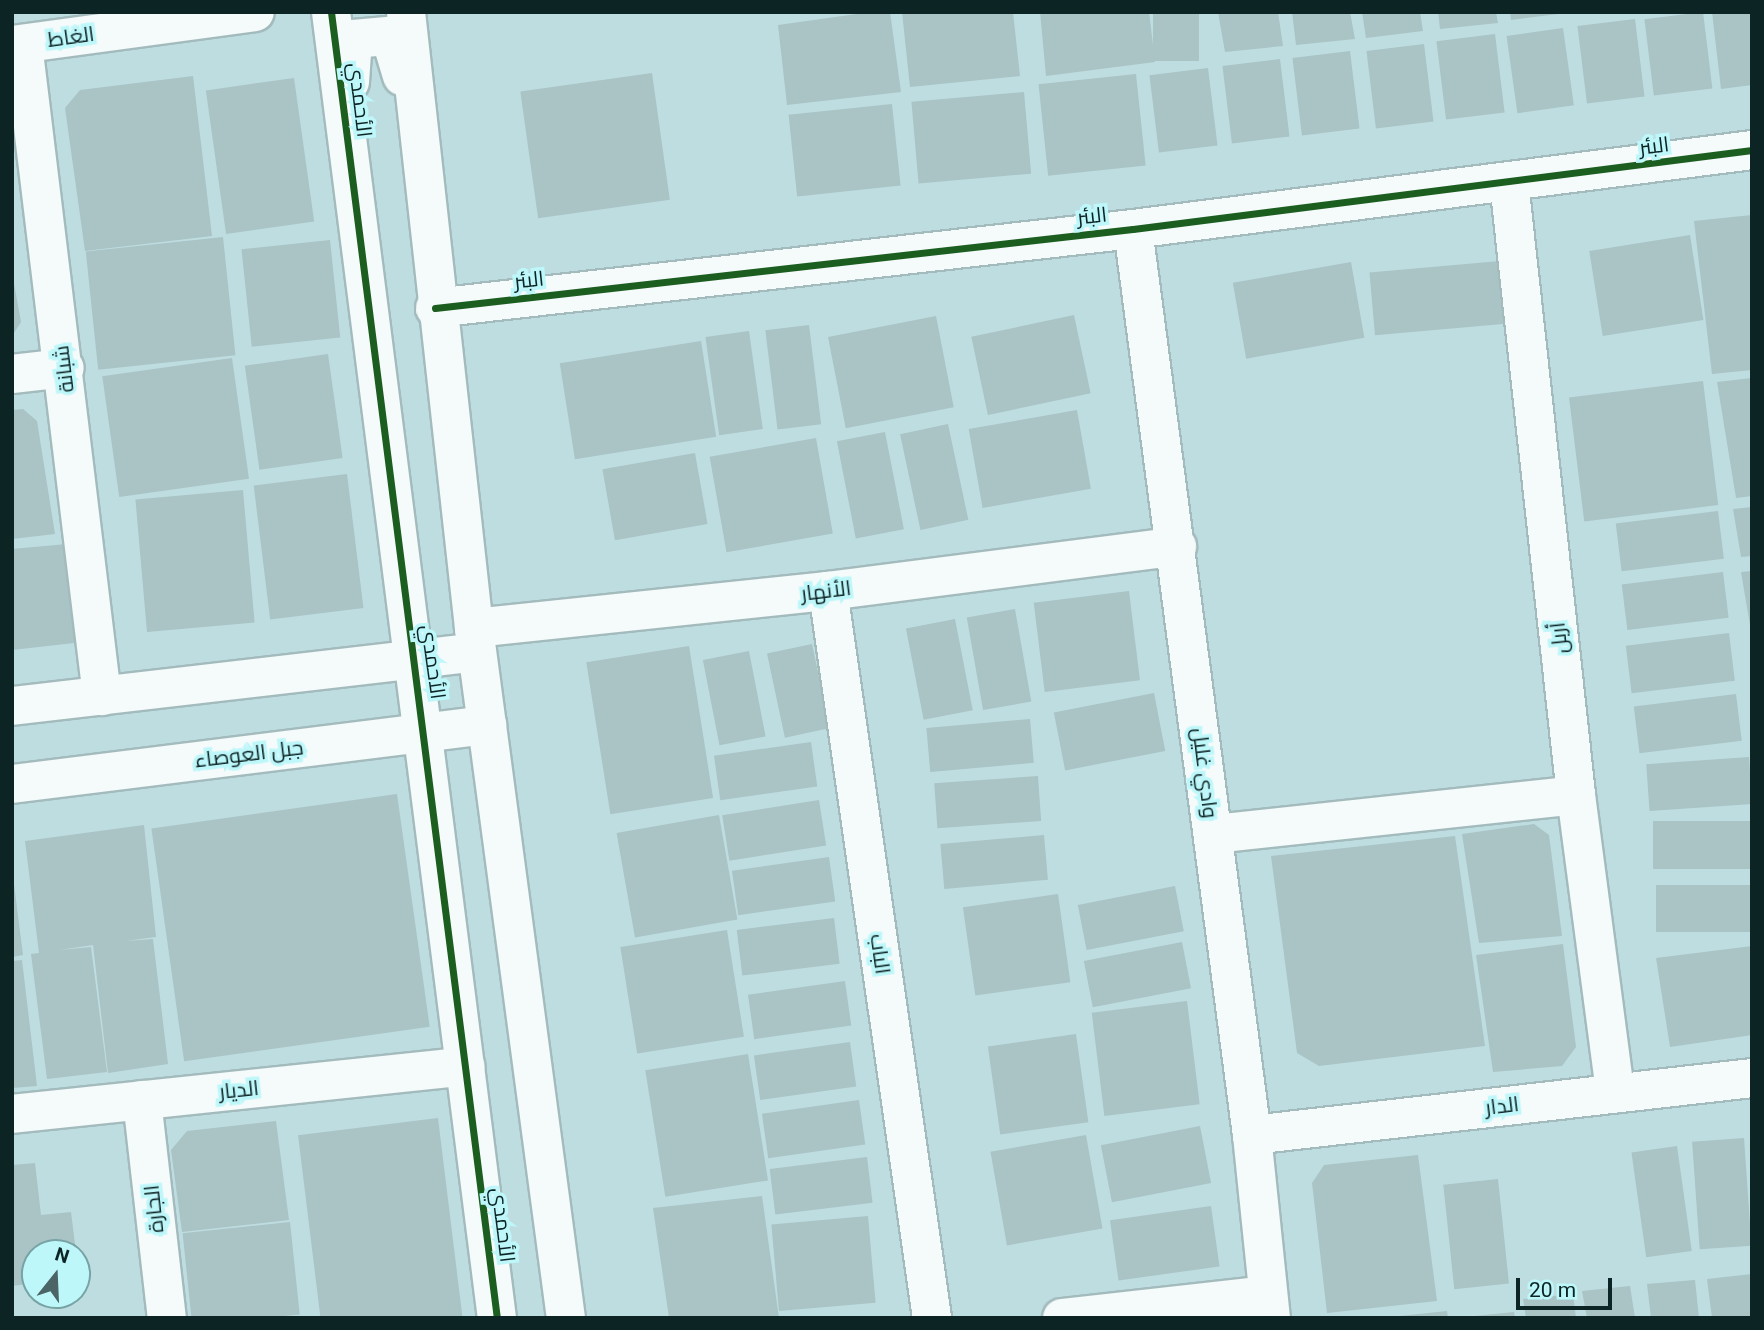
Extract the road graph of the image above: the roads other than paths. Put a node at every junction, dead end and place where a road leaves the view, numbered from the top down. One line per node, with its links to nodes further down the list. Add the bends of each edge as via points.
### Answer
1 (255, 12): 4 (street, الغاط)
2 (331, 12): 6 (street, الأحمدي)
3 (406, 12): 5 (street)
4 (17, 44): 11 (street, شبانة)
5 (417, 125): 6 (street, via 390,36 354,39); 10 (street)
6 (346, 134): 16 (street, الأحمدي)
7 (1752, 150): 8 (street, البئر)
8 (1510, 182): 9 (street, البئر); 22 (street, أربل)
9 (1133, 229): 10 (street, البئر); 13 (street, وادي غليل)
10 (435, 308): 15 (street)
11 (65, 368): 12 (street); 17 (street, شبانة)
12 (12, 374)
13 (1177, 546): 14 (street, الأنهار); 23 (street, وادي غليل)
14 (828, 591): 15 (street, الأنهار); 34 (street, الباب)
15 (476, 640): 16 (street); 19 (street)
16 (415, 659): 17 (street); 20 (street, الأحمدي)
17 (102, 696): 18 (street)
18 (12, 706)
19 (486, 725): 20 (street, جبل العوصاء); 33 (street)
20 (425, 732): 21 (street, جبل العوصاء); 24 (street, الأحمدي)
21 (12, 784)
22 (1576, 795): 23 (street); 26 (street, أربل)
23 (1213, 834): 29 (street, وادي غليل)
24 (465, 1066): 27 (street, الديار); 32 (street, الأحمدي)
25 (1752, 1078): 26 (street, الدار)
26 (1615, 1093): 29 (street, الدار)
27 (142, 1100): 28 (street, الديار); 31 (street, الجارة)
28 (12, 1114)
29 (1252, 1135): 30 (street, وادي غليل)
30 (1270, 1306): 35 (street)
31 (166, 1318)
32 (497, 1318)
33 (566, 1318)
34 (932, 1318)
35 (1062, 1318)

